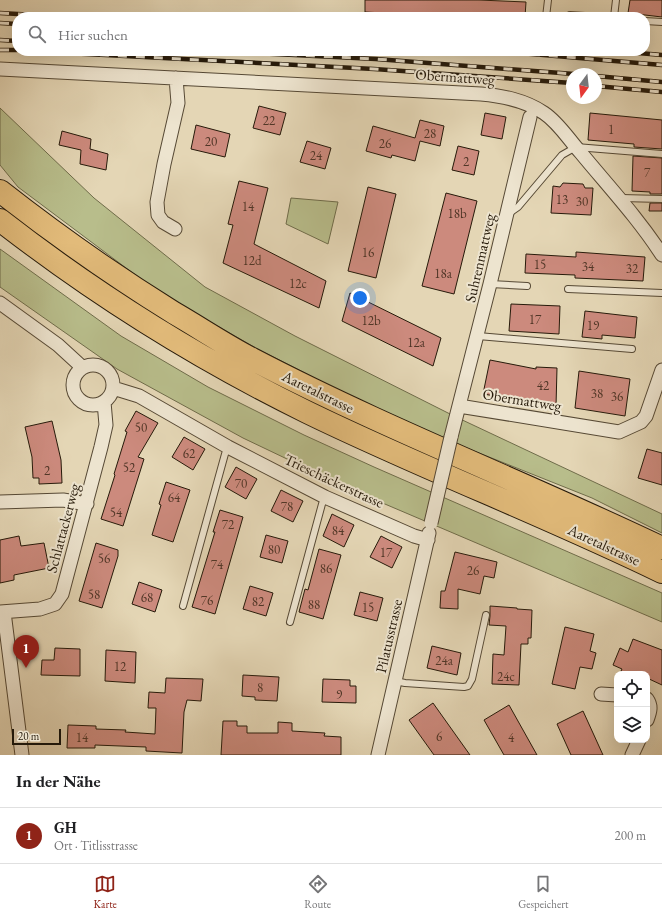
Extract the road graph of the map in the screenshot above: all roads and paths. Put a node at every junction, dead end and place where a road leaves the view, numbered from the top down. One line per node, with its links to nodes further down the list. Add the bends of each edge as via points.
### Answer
1 (548, 0): 3 (lane)
2 (616, 0): 4 (lane)
3 (547, 12)
4 (615, 12)
5 (650, 21): 6 (lane)
6 (662, 22)
7 (0, 69): 8 (street, Obermattweg)
8 (176, 78): 10 (street, Obermattweg, via 502,96 523,102 544,113); 17 (street, via 178,103 157,202 158,215 163,222)
9 (530, 117): 15 (street, Suhrenmattweg)
10 (576, 147): 11 (lane); 13 (street, Obermattweg); 15 (lane, via 564,153 518,207)
11 (662, 154)
12 (0, 191): 36 (highway, Aaretalstrasse, via 123,281 250,358 370,417 603,519)
13 (619, 198): 14 (lane); 18 (street, Obermattweg)
14 (662, 199)
15 (506, 216): 19 (street, Suhrenmattweg)
16 (0, 220): 37 (highway, Aaretalstrasse, via 127,310 255,385 374,443)
17 (175, 228)
18 (662, 255)
19 (490, 284): 20 (lane); 24 (street, Suhrenmattweg)
20 (527, 286)
21 (568, 288): 22 (lane)
22 (662, 293)
23 (0, 303): 26 (street, via 58,345)
24 (478, 336): 25 (lane); 30 (street, Suhrenmattweg)
25 (632, 349)
26 (82, 367): 28 (street, via 95,365 107,370 111,375); 29 (street, via 72,383 75,396 80,402 88,405 96,406)
27 (662, 370): 30 (street, Obermattweg, via 646,416 641,422 619,432)
28 (113, 388): 29 (street); 31 (street, Trieschäckerstrasse, via 140,396)
29 (104, 402): 34 (street, Schlattackerweg, via 106,425)
30 (457, 411): 35 (street, Pilatusstrasse, bridge)
31 (228, 447): 32 (street, Trieschäckerstrasse); 38 (lane)
32 (325, 496): 35 (street, Trieschäckerstrasse); 41 (lane)
33 (0, 502): 34 (street, via 63,500)
34 (87, 504): 39 (street, Schlattackerweg, via 62,594 54,604 40,609)
35 (428, 540): 42 (street, Pilatusstrasse)
36 (662, 548)
37 (662, 572)
38 (182, 606)
39 (2, 612): 46 (street)
40 (486, 615): 42 (lane, via 472,679 468,686 405,684)
41 (290, 622)
42 (395, 681): 47 (street, Pilatusstrasse)
43 (601, 694): 44 (street)
44 (614, 695)
45 (638, 743): 48 (street)
46 (22, 755)
47 (378, 755)
48 (632, 755)

